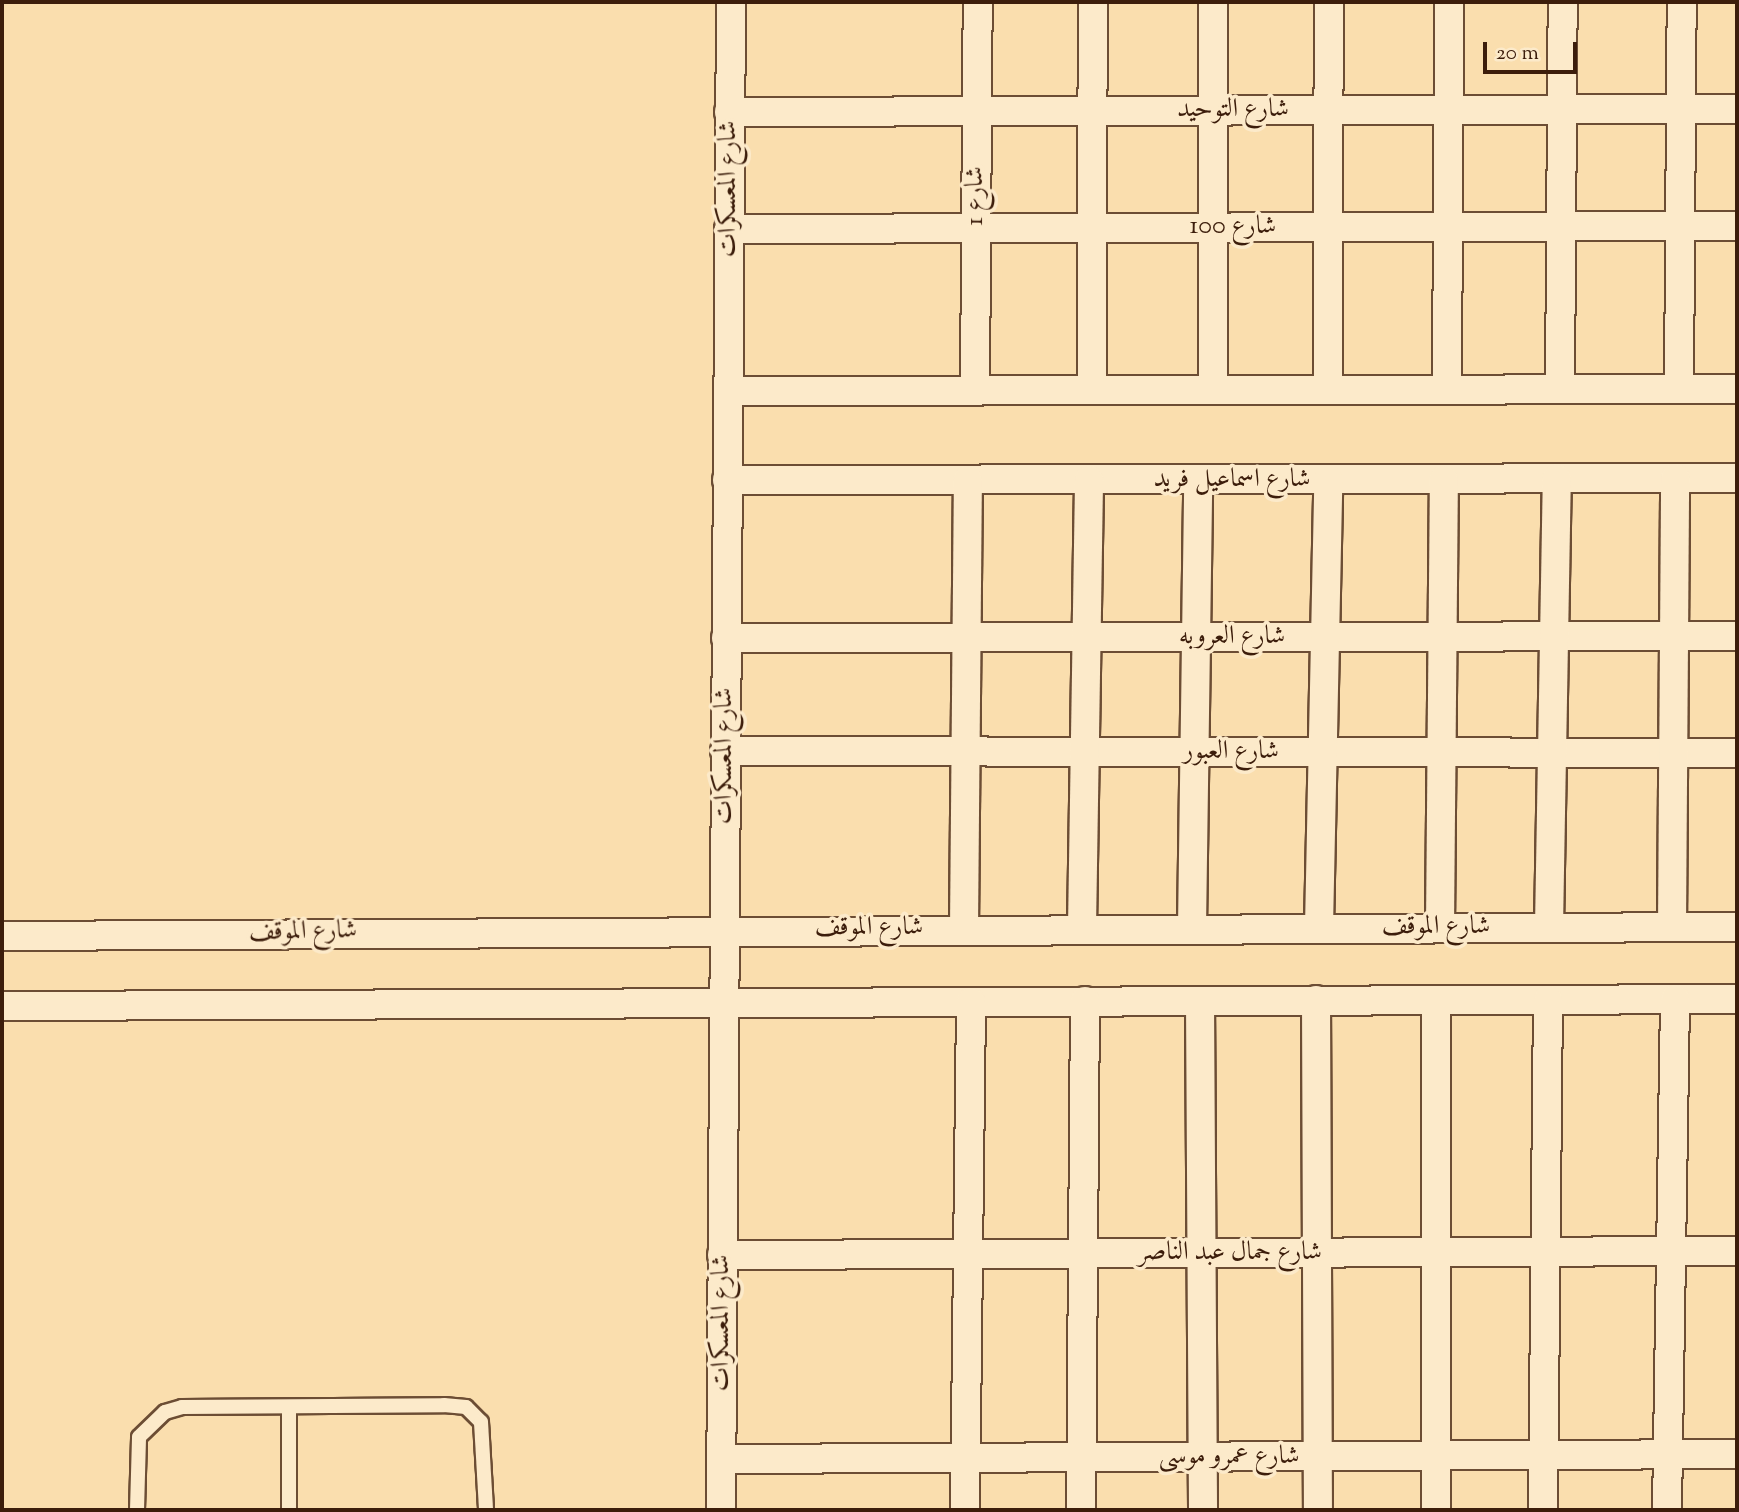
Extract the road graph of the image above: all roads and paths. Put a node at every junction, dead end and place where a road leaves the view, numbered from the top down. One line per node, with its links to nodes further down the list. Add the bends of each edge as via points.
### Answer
1 (731, 2): 17 (street, شارع المعسكرات)
2 (978, 2): 15 (street, شارع 1)
3 (1093, 2): 16 (street)
4 (1213, 2): 11 (street)
5 (1329, 2): 12 (street)
6 (1449, 2): 13 (street)
7 (1563, 2): 14 (street)
8 (1682, 2): 9 (street)
9 (1680, 109): 10 (street, شارع التوحيد); 14 (street, شارع التوحيد); 19 (street)
10 (1737, 109)
11 (1212, 110): 12 (street, شارع التوحيد); 16 (street, شارع التوحيد); 21 (street)
12 (1328, 110): 13 (street, شارع التوحيد); 22 (street)
13 (1447, 110): 14 (street, شارع التوحيد); 23 (street)
14 (1561, 110): 18 (street)
15 (976, 111): 16 (street, شارع التوحيد); 17 (street, شارع التوحيد); 24 (street, شارع 1)
16 (1092, 111): 25 (street)
17 (729, 112): 26 (street, شارع المعسكرات)
18 (1560, 226): 19 (street, شارع 100); 23 (street, شارع 100); 28 (street)
19 (1680, 226): 20 (street, شارع 100); 29 (street)
20 (1737, 226)
21 (1212, 227): 22 (street, شارع 100); 25 (street, شارع 100); 33 (street)
22 (1328, 227): 23 (street, شارع 100); 34 (street)
23 (1447, 227): 27 (street)
24 (976, 228): 25 (street, شارع 100); 26 (street, شارع 100); 31 (street, شارع 1)
25 (1092, 228): 32 (street)
26 (729, 229): 35 (street, شارع المعسكرات)
27 (1447, 389): 28 (street); 34 (street)
28 (1560, 389): 29 (street)
29 (1679, 389): 30 (street)
30 (1737, 389)
31 (975, 390): 32 (street); 35 (street)
32 (1092, 390): 33 (street)
33 (1213, 390): 34 (street)
34 (1328, 390)
35 (728, 391): 40 (street, شارع المعسكرات)
36 (1675, 478): 37 (street, شارع اسماعيل فريد); 39 (street, شارع اسماعيل فريد); 48 (street)
37 (1737, 478)
38 (1328, 479): 43 (street, شارع اسماعيل فريد); 44 (street, شارع اسماعيل فريد); 45 (street)
39 (1557, 479): 44 (street, شارع اسماعيل فريد); 47 (street)
40 (727, 480): 41 (street, شارع اسماعيل فريد); 53 (street, شارع المعسكرات)
41 (968, 480): 42 (street, شارع اسماعيل فريد); 50 (street)
42 (1088, 480): 43 (street, شارع اسماعيل فريد); 51 (street)
43 (1198, 480): 52 (street)
44 (1444, 480): 46 (street)
45 (1325, 636): 46 (street, شارع العروبه); 52 (street, شارع العروبه); 58 (street)
46 (1443, 636): 47 (street, شارع العروبه); 59 (street)
47 (1554, 636): 48 (street, شارع العروبه); 60 (street)
48 (1674, 636): 49 (street, شارع العروبه); 61 (street)
49 (1737, 636)
50 (966, 637): 51 (street, شارع العروبه); 53 (street, شارع العروبه); 55 (street)
51 (1086, 637): 52 (street, شارع العروبه); 56 (street)
52 (1196, 637): 57 (street)
53 (726, 638): 54 (street, شارع المعسكرات)
54 (725, 751): 55 (street, شارع العبور); 68 (street, شارع المعسكرات)
55 (966, 751): 56 (street, شارع العبور); 69 (street)
56 (1085, 752): 57 (street, شارع العبور); 70 (street)
57 (1195, 752): 58 (street, شارع العبور); 71 (street)
58 (1323, 752): 59 (street, شارع العبور); 63 (street)
59 (1441, 752): 60 (street, شارع العبور); 64 (street)
60 (1552, 752): 61 (street, شارع العبور); 65 (street)
61 (1673, 753): 62 (street, شارع العبور); 66 (street)
62 (1737, 753)
63 (1319, 927): 64 (street, شارع الموقف); 71 (street, شارع الموقف)
64 (1440, 927): 65 (street, شارع الموقف)
65 (1549, 927): 66 (street, شارع الموقف)
66 (1672, 927): 67 (street, شارع الموقف)
67 (1737, 927)
68 (724, 928): 69 (street, شارع الموقف); 72 (street, شارع الموقف); 81 (street, شارع المعسكرات)
69 (964, 928): 70 (street, شارع الموقف)
70 (1082, 928): 71 (street, شارع الموقف)
71 (1192, 928)
72 (2, 936)
73 (1675, 999): 74 (street); 77 (street); 84 (street)
74 (1737, 999)
75 (1316, 1000): 76 (street); 79 (street); 88 (street)
76 (1436, 1000): 77 (street); 86 (street)
77 (1548, 1000): 83 (street)
78 (1085, 1001): 79 (street); 80 (street); 90 (street)
79 (1200, 1001): 87 (street)
80 (971, 1002): 81 (street); 89 (street)
81 (724, 1003): 82 (street); 91 (street, شارع المعسكرات)
82 (2, 1006)
83 (1545, 1251): 84 (street, شارع جمال عبد الناصر); 86 (street, شارع جمال عبد الناصر); 96 (street)
84 (1671, 1251): 85 (street, شارع جمال عبد الناصر); 93 (street)
85 (1737, 1251)
86 (1436, 1252): 88 (street, شارع جمال عبد الناصر); 95 (street)
87 (1201, 1253): 88 (street, شارع جمال عبد الناصر); 90 (street, شارع جمال عبد الناصر); 98 (street)
88 (1317, 1253): 97 (street)
89 (967, 1254): 90 (street, شارع جمال عبد الناصر); 91 (street, شارع جمال عبد الناصر); 99 (street)
90 (1083, 1254): 100 (street)
91 (722, 1255): 101 (street, شارع المعسكرات)
92 (289, 1407): 102 (lane, via 165,1412 139,1437); 103 (lane); 104 (lane, via 466,1407 484,1431)
93 (1668, 1454): 94 (street, شارع عمرو موسى); 96 (street, شارع عمرو موسى); 112 (street)
94 (1737, 1454)
95 (1436, 1455): 96 (street, شارع عمرو موسى); 97 (street, شارع عمرو موسى); 110 (street)
96 (1544, 1455): 111 (street)
97 (1318, 1456): 98 (street, شارع عمرو موسى); 109 (street)
98 (1203, 1457): 100 (street, شارع عمرو موسى); 108 (street)
99 (965, 1458): 100 (street, شارع عمرو موسى); 101 (street, شارع عمرو موسى); 106 (street)
100 (1082, 1458): 107 (street)
101 (721, 1459): 105 (street, شارع المعسكرات)
102 (137, 1510)
103 (289, 1510)
104 (486, 1510)
105 (721, 1510)
106 (965, 1510)
107 (1081, 1510)
108 (1203, 1510)
109 (1318, 1510)
110 (1436, 1510)
111 (1543, 1510)
112 (1667, 1510)

